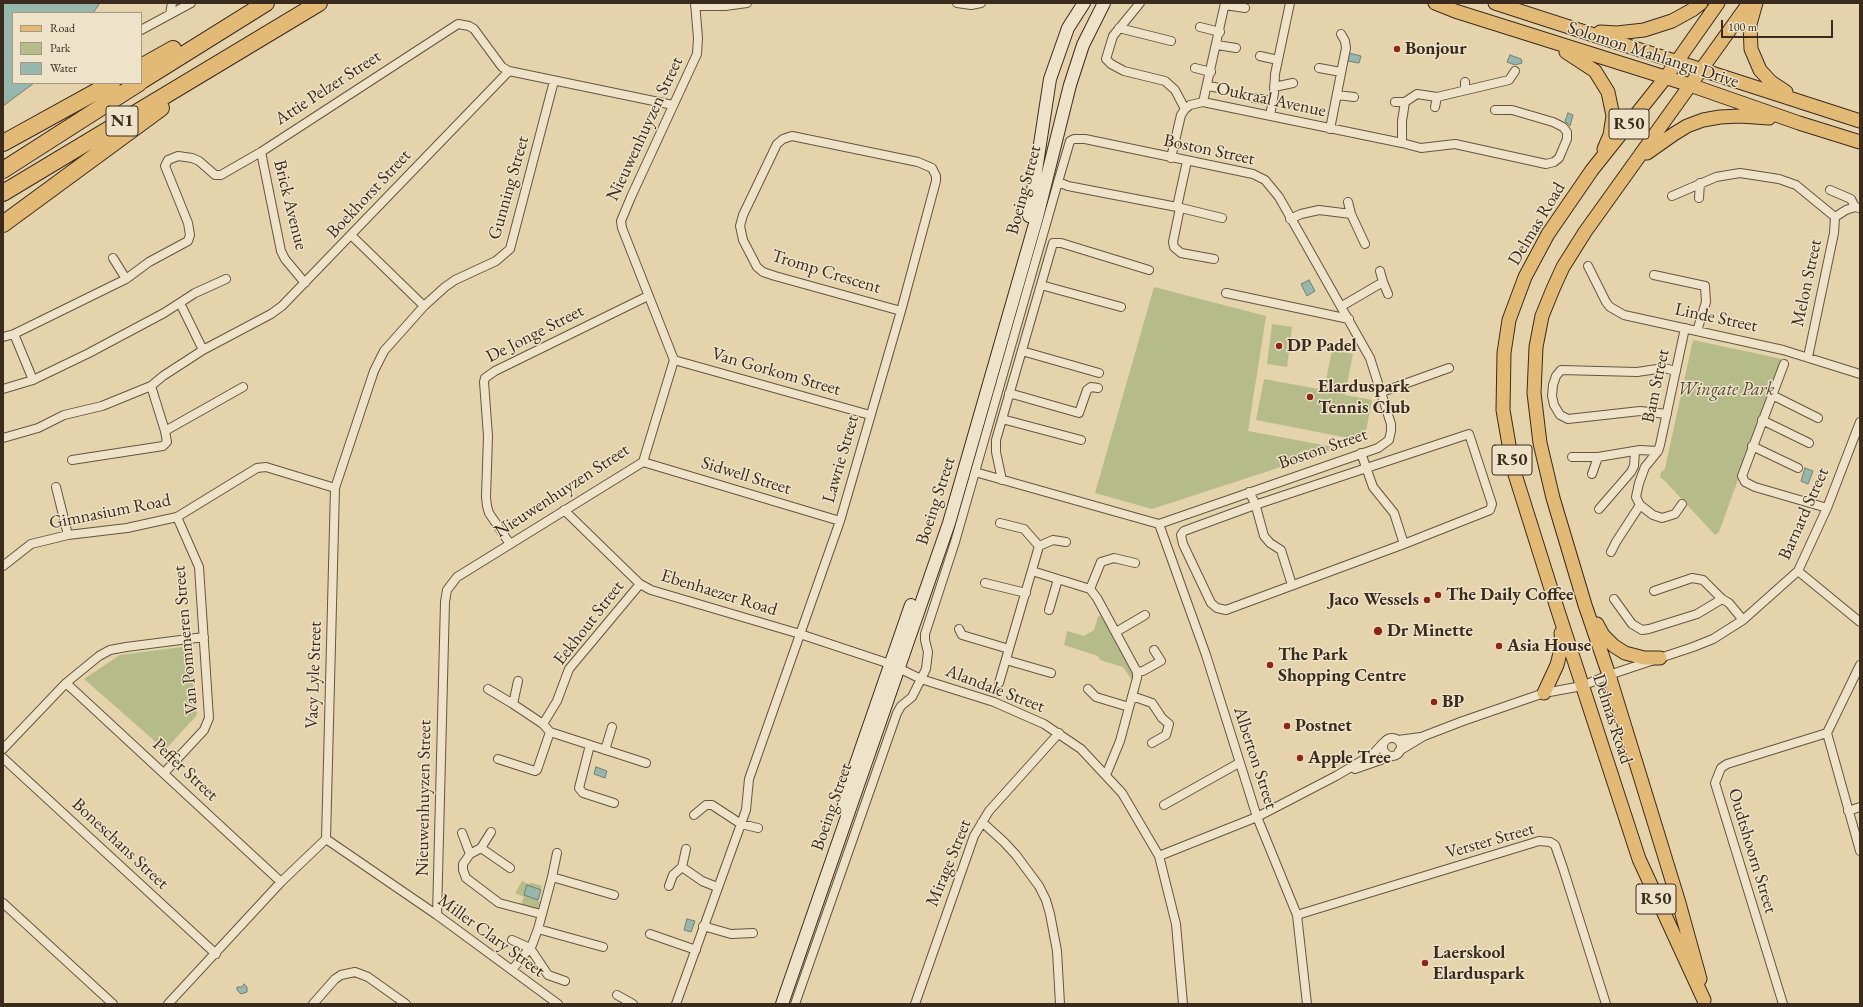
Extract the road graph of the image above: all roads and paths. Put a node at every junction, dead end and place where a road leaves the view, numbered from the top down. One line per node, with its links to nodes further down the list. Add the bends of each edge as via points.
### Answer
1 (172, 3): 22 (street)
2 (191, 3): 22 (street)
3 (257, 3): 37 (highway)
4 (266, 3): 46 (highway, N1)
5 (319, 3): 33 (highway, N1)
6 (747, 3): 20 (street, via 725,6)
7 (957, 3): 8 (street)
8 (981, 3)
9 (1084, 3): 214 (main road, Boeing Street, via 1068,28 1050,78 1028,221 962,458)
10 (1104, 3): 214 (main road, Boeing Street, via 1082,45 1070,85 1037,217 949,523)
11 (1140, 3): 24 (street)
12 (1290, 3): 35 (street)
13 (1435, 3): 29 (main road, Solomon Mahlangu Drive)
14 (1495, 3): 26 (main road, Solomon Mahlangu Drive)
15 (1702, 3): 26 (main road, via 1672,21 1644,30 1617,33)
16 (1718, 3): 36 (main road, R50)
17 (1749, 3): 40 (main road, R50)
18 (1756, 3): 64 (main road, via 1750,24 1750,35 1751,48 1760,70 1784,91)
19 (1225, 4): 21 (street); 27 (street)
20 (695, 5): 63 (street, Nieuwenhuyzen Street, via 697,54)
21 (1245, 8)
22 (170, 14): 25 (street)
23 (1200, 27): 27 (street)
24 (1119, 28): 30 (street); 66 (street, via 1113,36 1106,56 1107,61 1124,71 1165,81 1175,90)
25 (142, 29)
26 (1580, 31): 36 (main road, Solomon Mahlangu Drive)
27 (1220, 32): 31 (street)
28 (1341, 34): 44 (street, via 1346,48)
29 (1546, 40): 45 (main road, Solomon Mahlangu Drive); 82 (main road, via 1595,71 1608,92 1612,105 1612,124 1606,144)
30 (1171, 41)
31 (1217, 45): 32 (street); 43 (street)
32 (1236, 48)
33 (241, 49): 86 (highway); 87 (highway, N1)
34 (1260, 56): 35 (street)
35 (1278, 60): 53 (street)
36 (1676, 61): 40 (main road, Solomon Mahlangu Drive); 45 (main road, Delmas Road / R50)
37 (142, 66)
38 (1195, 68): 43 (street)
39 (1319, 68): 44 (street)
40 (1702, 69): 51 (main road, Delmas Road / R50); 64 (main road, Solomon Mahlangu Drive)
41 (509, 71): 47 (street); 76 (street, Attie Pelzer Street, via 502,67 474,29 458,24); 99 (street, Boekhorst Street)
42 (1515, 71): 55 (street, via 1509,80 1465,86)
43 (1211, 72): 52 (street)
44 (1341, 72): 56 (street)
45 (1666, 77): 51 (main road, Solomon Mahlangu Drive); 82 (main road, Delmas Road / R50)
46 (142, 81)
47 (554, 81): 63 (street); 116 (street, Gunning Street, via 510,249 496,261 455,280)
48 (110, 84): 73 (highway)
49 (137, 84): 81 (highway, N1)
50 (1293, 84): 53 (street)
51 (1690, 85): 70 (main road, Solomon Mahlangu Drive); 80 (main road, Delmas Road / R50)
52 (1208, 86): 54 (street); 60 (street)
53 (1274, 87): 59 (street)
54 (1225, 89)
55 (1441, 93): 62 (street, via 1417,91); 65 (street)
56 (1337, 96): 57 (street); 71 (street)
57 (1354, 97)
58 (1254, 98): 59 (street)
59 (1272, 101): 68 (street)
60 (1203, 102): 66 (street, Oukraal Avenue); 68 (street, Oukraal Avenue)
61 (1395, 102): 62 (street)
62 (1405, 102): 74 (street, via 1401,126)
63 (673, 105): 114 (street, Nieuwenhuyzen Street, via 621,221)
64 (1812, 105): 69 (main road, Solomon Mahlangu Drive)
65 (1435, 107)
66 (1185, 109): 78 (street, via 1179,120)
67 (1495, 110): 74 (street, Oukraal Avenue, via 1512,110 1563,127 1567,132 1567,139 1559,158 1546,164 1455,144 1425,148)
68 (1270, 116): 71 (street, Oukraal Avenue)
69 (1860, 121)
70 (1799, 123): 72 (main road, Solomon Mahlangu Drive); 80 (main road, via 1758,116 1703,120 1674,134)
71 (1330, 129): 74 (street, Oukraal Avenue)
72 (1860, 142)
73 (3, 143)
74 (1402, 143)
75 (1068, 144): 78 (street, Boston Street, via 1074,139 1081,139); 83 (street, Boeing Street)
76 (261, 152): 107 (street, Attie Pelzer Street, via 221,175 215,175 192,158 178,156 168,160 166,172 188,223 190,238); 110 (street, Brick Avenue, via 281,251)
77 (894, 157): 119 (street, Lawrie Street, via 927,165 936,176); 119 (street, Tromp Crescent, via 792,136 783,139 777,144 740,226 743,240 753,260 763,272)
78 (1171, 158): 79 (street, Boston Street)
79 (1187, 161): 91 (street); 97 (street, Boston Street, via 1260,177 1273,188)
80 (1636, 162): 197 (main road, Delmas Road / R50, via 1563,267 1542,316 1536,347 1534,393 1540,443 1553,498)
81 (3, 170)
82 (1592, 170): 200 (main road, Delmas Road / R50, via 1548,234 1524,277 1509,320 1504,353 1503,410 1513,468)
83 (1058, 182): 91 (street); 162 (street, Boeing Street)
84 (1700, 183): 88 (street); 89 (street); 94 (street, via 1734,173 1779,179 1800,187)
85 (1830, 190): 92 (street, via 1852,199)
86 (45, 192): 96 (highway); 98 (highway)
87 (3, 193)
88 (1672, 196)
89 (1699, 198)
90 (1348, 202): 93 (street)
91 (1178, 207): 95 (street); 102 (street, via 1174,247 1181,253)
92 (1858, 207): 94 (street, via 1846,210)
93 (1351, 214): 97 (street, via 1319,210); 100 (street)
94 (1835, 217): 127 (street, Melon Street, via 1834,233)
95 (1222, 218)
96 (3, 219)
97 (1290, 219): 117 (street, Boston Street)
98 (3, 224)
99 (352, 236): 110 (street, Boekhorst Street); 116 (street)
100 (1365, 244)
101 (113, 258): 107 (street)
102 (1214, 259)
103 (1588, 266): 121 (street, Linde Street, via 1606,302 1616,311 1631,317)
104 (1149, 270): 111 (street, via 1056,242 1051,246)
105 (1380, 271): 109 (street)
106 (1654, 275): 122 (street, via 1706,286 1706,302)
107 (126, 279): 123 (street)
108 (226, 279): 115 (street)
109 (1383, 282): 113 (street); 117 (street)
110 (305, 284): 125 (street, Boekhorst Street, via 282,306)
111 (1041, 285): 118 (street); 126 (street)
112 (1226, 292): 120 (street)
113 (1388, 294)
114 (648, 296): 128 (street, Nieuwenhuyzen Street); 180 (street, De Jonge Street, via 485,378 488,436 487,506)
115 (180, 303): 125 (street); 134 (street, via 89,353)
116 (424, 306): 166 (street, Vacy Lyle Street, via 384,351 377,363)
117 (1342, 306): 120 (street, Boston Street)
118 (1121, 307)
119 (901, 311): 143 (street, Lawrie Street)
120 (1349, 319): 139 (street, Boston Street, via 1370,358)
121 (1685, 328): 122 (street, Linde Street); 131 (street, Bam Street)
122 (1697, 331): 127 (street, Linde Street)
123 (14, 334): 124 (street); 134 (street)
124 (3, 337)
125 (203, 350): 135 (street, Boekhorst Street)
126 (1022, 351): 132 (street); 140 (street)
127 (1808, 356): 133 (street, Linde Street)
128 (674, 360): 143 (street, Van Gorkom Street); 159 (street, Nieuwenhuyzen Street)
129 (1784, 364): 141 (street)
130 (1449, 368): 139 (street)
131 (1676, 371): 142 (street, Bam Street); 142 (street, via 1664,368 1636,372 1560,370 1553,385 1554,405 1560,415 1568,419 1640,411)
132 (1099, 373)
133 (1860, 374)
134 (33, 380): 138 (street)
135 (151, 386): 148 (street); 149 (street, Boekhorst Street, via 102,406 64,415 38,428)
136 (243, 387): 148 (street)
137 (1098, 388): 140 (street, via 1091,387 1087,390 1079,413)
138 (3, 389)
139 (1382, 392): 155 (street, Boston Street, via 1391,424 1391,435 1378,448)
140 (1009, 393): 145 (street)
141 (1772, 395): 144 (street); 146 (street)
142 (1667, 414): 153 (street, Bam Street)
143 (870, 415): 175 (street, Lawrie Street)
144 (1818, 418)
145 (1002, 419): 150 (street); 164 (street, via 996,448)
146 (1762, 420): 151 (street); 152 (street)
147 (1860, 422): 171 (street, Barnard Street)
148 (165, 431): 158 (street, via 167,442 164,446)
149 (3, 438)
150 (1081, 440)
151 (1809, 443)
152 (1752, 446): 160 (street); 171 (street, via 1742,476 1745,482)
153 (1658, 451): 154 (street); 170 (street, via 1645,468 1639,483 1636,497)
154 (1635, 452): 157 (street); 172 (street, via 1631,472)
155 (1361, 453): 161 (street); 167 (street, Boston Street)
156 (1572, 457): 157 (street)
157 (1598, 457): 163 (street)
158 (72, 460)
159 (643, 462): 173 (street, Nieuwenhuyzen Street); 175 (street, Sidwell Street)
160 (1798, 468)
161 (1367, 469): 169 (street); 181 (street, via 1373,488 1394,513); 181 (street, via 1468,434 1471,436 1492,504 1491,509)
162 (975, 472): 164 (street); 220 (street, Boeing Street, via 925,634 928,656)
163 (1592, 474)
164 (1002, 480): 177 (street)
165 (56, 486): 178 (street)
166 (335, 488): 174 (street, Gimnasium Road, via 262,467); 262 (street, Vacy Lyle Street)
167 (1249, 492): 169 (street); 177 (street, Boston Street)
168 (1682, 504): 170 (street, via 1675,514 1662,518)
169 (1255, 505): 191 (street, via 1264,536 1281,550); 191 (street, via 1184,531 1181,536 1183,544 1211,603 1217,608 1226,610)
170 (1640, 505): 183 (street)
171 (1827, 508): 187 (street, Barnard Street)
172 (1599, 509)
173 (564, 510): 180 (street, Nieuwenhuyzen Street); 190 (street, Ebenhaezer Road)
174 (177, 516): 178 (street, Gimnasium Road, via 126,528); 208 (street, Van Pommeren Street, via 199,567)
175 (840, 521): 207 (street, Lawrie Street)
176 (1000, 523): 182 (street, via 1024,529)
177 (1159, 524): 247 (street, Alberton Street, via 1206,655)
178 (68, 536): 185 (street, Gimnasium Road, via 31,544)
179 (1066, 542): 182 (street, via 1053,540)
180 (510, 544): 278 (street, Nieuwenhuyzen Street, via 457,577 447,590)
181 (1404, 544): 191 (street)
182 (1039, 546): 186 (street)
183 (1611, 552)
184 (1135, 563): 192 (street, via 1114,558 1101,562)
185 (3, 566)
186 (1032, 571): 188 (street); 194 (street)
187 (1798, 571): 198 (street); 202 (street, Barnard Street)
188 (1058, 579): 192 (street); 199 (street)
189 (985, 583): 194 (street)
190 (640, 584): 207 (street, Ebenhaezer Road, via 656,592); 231 (street, Eekhout Street, via 569,669 558,701)
191 (1292, 585)
192 (1090, 589): 206 (street)
193 (1654, 591): 196 (street, via 1699,578 1707,582)
194 (1026, 594): 209 (street)
195 (1614, 599): 196 (street, via 1632,624 1642,630 1697,614)
196 (1722, 599): 202 (street, via 1729,603)
197 (1585, 605): 211 (main road, via 1603,635 1614,646 1637,657); 218 (main road, Delmas Road / R50)
198 (1842, 608): 203 (street); 204 (street)
199 (1049, 610)
200 (1558, 612): 224 (main road, Delmas Road / R50); 227 (main road, via 1562,634 1560,655 1555,673)
201 (1146, 615): 206 (street)
202 (1743, 620): 211 (street, Barnard Street, via 1706,642)
203 (1860, 622)
204 (1860, 627)
205 (959, 629): 209 (street, via 962,635)
206 (1116, 632): 216 (street)
207 (800, 634): 214 (street, Ebenhaezer Road); 258 (street, Lawrie Street, via 749,779 746,810)
208 (204, 637): 222 (street, via 110,650); 248 (street, Van Pommeren Street, via 208,721 204,730)
209 (1009, 649): 212 (street)
210 (1154, 650): 216 (street, via 1161,661)
211 (1660, 658): 218 (street, Barnard Street)
212 (1006, 660): 217 (street); 223 (street)
213 (1860, 665): 219 (street)
214 (894, 666): 220 (street, Alandale Street); 300 (main road, Boeing Street, via 851,778 822,881); 301 (main road, Boeing Street, via 860,782)
215 (1860, 669): 219 (street)
216 (1137, 672): 228 (street)
217 (1051, 673)
218 (1609, 675): 224 (street, Barnard Street); 292 (main road, Delmas Road / R50, via 1696,960)
219 (1854, 678): 235 (street)
220 (921, 679): 234 (street, Alandale Street, via 994,702); 302 (street, Boeing Street, via 912,697 897,713)
221 (518, 681): 229 (street)
222 (66, 683): 241 (street); 248 (street, Peffer Street)
223 (999, 683)
224 (1582, 686): 227 (street, Barnard Street); 292 (main road, Delmas Road / R50, via 1639,859)
225 (488, 688): 229 (street)
226 (1088, 689): 230 (street, via 1096,697)
227 (1544, 694): 236 (street, Barnard Street)
228 (1132, 696): 230 (street); 238 (street, via 1152,703 1169,724 1166,735)
229 (512, 704): 231 (street)
230 (1129, 707): 249 (street, via 1120,741)
231 (543, 724): 233 (street)
232 (612, 727): 242 (street)
233 (550, 732): 240 (street); 245 (street, via 537,770)
234 (1059, 733): 249 (street, Alandale Street, via 1081,749); 257 (street, Mirage Street)
235 (1827, 733): 254 (street); 308 (street, Oudtshoorn Street, via 1727,764 1721,768 1715,783)
236 (1424, 736): 237 (street, Barnard Street); 243 (street, Barnard Street)
237 (1398, 740): 239 (street, Barnard Street, via 1390,738); 243 (street, via 1401,746)
238 (1152, 743)
239 (1383, 744): 243 (street, via 1384,752); 250 (street, Barnard Street, via 1372,754)
240 (590, 746): 242 (street); 251 (street, via 579,788 583,794)
241 (3, 749)
242 (605, 750): 246 (street)
243 (1396, 753): 250 (street, Barnard Street)
244 (3, 758): 288 (street, Boneschans Street)
245 (498, 759)
246 (646, 763)
247 (1239, 763): 252 (street); 256 (street, Alberton Street)
248 (164, 773): 272 (street, Peffer Street)
249 (1106, 775): 268 (street, Alandale Street, via 1122,793)
250 (1336, 776): 256 (street, Barnard Street)
251 (614, 803)
252 (1164, 805)
253 (1860, 807): 254 (street)
254 (1848, 811): 265 (street)
255 (694, 815): 258 (street, via 706,805 712,806)
256 (1257, 817): 268 (street, Barnard Street); 279 (street, Alberton Street)
257 (982, 822): 303 (street, Mirage Street, via 966,855); 304 (street, via 1016,855 1046,900 1056,951)
258 (741, 824): 259 (street); 274 (street, Lawrie Street)
259 (758, 828)
260 (491, 832): 263 (street)
261 (462, 833): 267 (street)
262 (326, 839): 272 (street); 278 (street, Miller Clary Street)
263 (481, 848): 267 (street); 270 (street)
264 (686, 848): 269 (street)
265 (1860, 851)
266 (557, 853): 271 (street)
267 (470, 854): 277 (street, via 463,864 466,878 499,903)
268 (1159, 856): 305 (street, Alandale Street, via 1176,924)
269 (682, 867): 273 (street, via 673,875); 274 (street, via 702,881)
270 (510, 868)
271 (552, 876): 275 (street); 277 (street)
272 (281, 882): 288 (street)
273 (669, 886)
274 (717, 887): 280 (street, Lawrie Street)
275 (614, 895)
276 (3, 903): 293 (street)
277 (541, 914): 281 (street)
278 (437, 915): 289 (street, Miller Clary Street)
279 (1297, 915): 306 (street, Alberton Street); 307 (street, Verster Street, via 1539,841 1550,842 1555,846 1563,868)
280 (703, 926): 282 (street, via 731,934); 287 (street, Lawrie Street)
281 (538, 929): 285 (street); 286 (street)
282 (753, 933)
283 (650, 934): 287 (street)
284 (512, 940): 285 (street)
285 (530, 948): 289 (street); 290 (street, via 548,975)
286 (603, 948)
287 (696, 950): 299 (street, Lawrie Street)
288 (216, 954): 294 (street)
289 (512, 970): 297 (street, Miller Clary Street)
290 (565, 981)
291 (618, 995): 298 (street)
292 (1705, 1002)
293 (113, 1004)
294 (168, 1004)
295 (313, 1004): 296 (street, via 335,980 348,972 361,973)
296 (406, 1004)
297 (558, 1004)
298 (633, 1004)
299 (676, 1004)
300 (777, 1004)
301 (782, 1004)
302 (795, 1004)
303 (915, 1004)
304 (1060, 1004)
305 (1183, 1004)
306 (1307, 1004)
307 (1606, 1004)
308 (1783, 1004)

